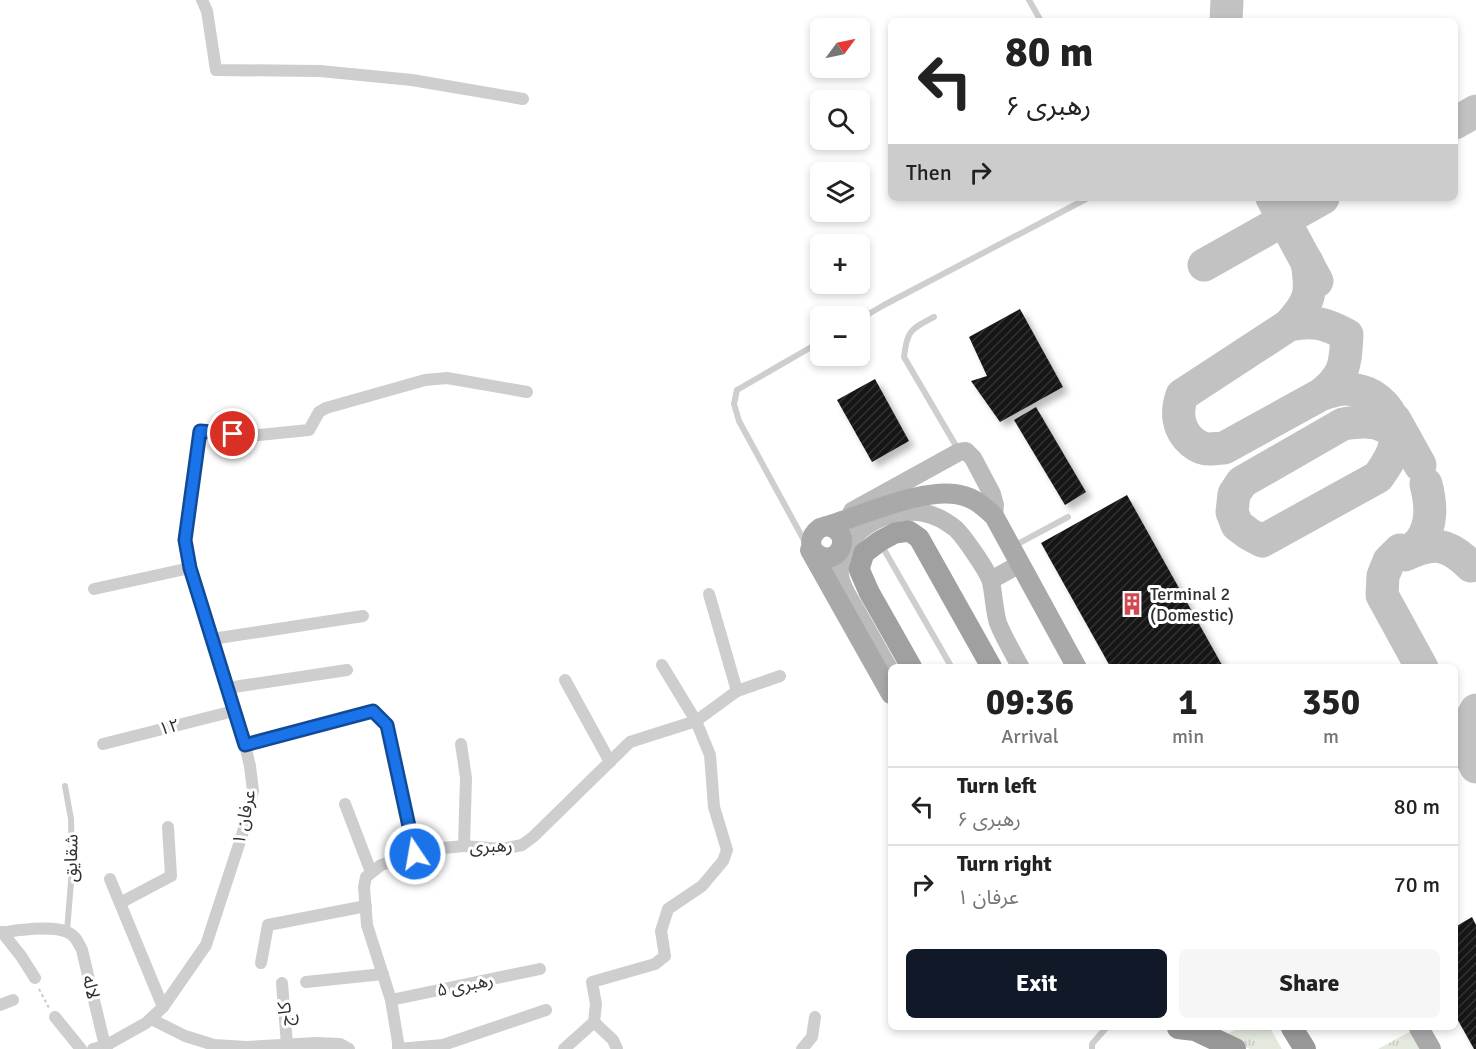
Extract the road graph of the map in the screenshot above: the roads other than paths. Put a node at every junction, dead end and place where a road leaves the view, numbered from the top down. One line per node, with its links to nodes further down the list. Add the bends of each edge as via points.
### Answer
1 (202, 0): 4 (street, via 216,70 320,71 412,80)
2 (1029, 0): 3 (lane)
3 (1039, 18)
4 (523, 99)
5 (1082, 201): 6 (lane)
6 (870, 313)
7 (934, 317): 10 (lane, via 913,328 905,340 904,357)
8 (810, 348): 15 (lane, via 737,390 734,404 739,421)
9 (527, 392): 17 (street, عرفان ۱, via 447,378 425,380 326,408 319,412 309,430 250,436 200,431 185,540)
10 (959, 452): 11 (main road, via 966,451 973,458 992,494); 13 (main road)
11 (994, 516): 13 (main road, via 963,495 944,493 922,495); 16 (main road)
12 (1068, 516): 16 (lane)
13 (825, 526): 15 (main road, via 815,531)
14 (880, 541): 23 (highway, via 864,553 859,569); 24 (lane); 25 (highway, via 895,532 909,531 919,537)
15 (811, 549): 34 (main road)
16 (1016, 556): 18 (main road); 27 (main road)
17 (190, 568): 19 (street); 22 (street, عرفان ۱)
18 (991, 580): 26 (main road, via 999,623); 29 (main road, via 957,531 940,518 923,512 890,514 858,533 841,562 840,578)
19 (94, 589)
20 (709, 594): 35 (street)
21 (363, 616): 22 (street)
22 (212, 639): 33 (street, عرفان ۱)
23 (910, 664)
24 (950, 664)
25 (990, 664)
26 (1019, 664)
27 (1075, 664)
28 (662, 665): 37 (street)
29 (888, 667)
30 (348, 670): 33 (street)
31 (780, 676): 35 (street, رهبری)
32 (565, 680): 41 (street)
33 (227, 688): 36 (street, عرفان ۱)
34 (888, 689)
35 (737, 691): 37 (street, رهبری)
36 (234, 711): 38 (street, ۱۲); 40 (street, عرفان ۱)
37 (696, 721): 41 (street, رهبری, via 630,742); 67 (street, via 710,755 714,807 727,850 702,886 668,909 661,931 665,956 656,964 592,982)
38 (103, 744)
39 (461, 744): 45 (street, via 466,778)
40 (245, 745): 46 (street, via 373,711 387,725); 62 (street, عرفان ۱, via 254,791 243,832 206,945)
41 (610, 762): 45 (street, رهبری, via 522,844 502,849)
42 (65, 786): 52 (lane, شقایق, via 71,819)
43 (345, 804): 47 (street)
44 (168, 827): 49 (street, via 171,876)
45 (464, 846): 46 (street, رهبری)
46 (415, 854): 47 (street, رهبری)
47 (371, 872): 50 (street, via 364,887)
48 (110, 879): 49 (street)
49 (120, 903): 62 (street)
50 (366, 906): 53 (street, via 268,925); 55 (street, via 367,925)
51 (1, 931): 52 (street, via 58,928); 56 (street)
52 (68, 932): 75 (street, لاله, via 82,950)
53 (261, 963)
54 (540, 969): 60 (street, رهبری ۵)
55 (383, 974): 57 (street); 60 (street)
56 (35, 978)
57 (306, 982)
58 (282, 983): 72 (street, کاج)
59 (13, 1000): 61 (street)
60 (391, 1000): 78 (street)
61 (0, 1005)
62 (163, 1007): 66 (street, عرفان ۱)
63 (546, 1010): 78 (street, via 443,1045)
64 (55, 1017): 76 (street)
65 (815, 1017): 74 (street)
66 (151, 1019): 73 (street); 75 (street, عرفان ۱)
67 (594, 1022): 79 (street); 80 (street)
68 (1104, 1030): 81 (lane)
69 (1195, 1030): 82 (highway)
70 (1293, 1030): 83 (highway)
71 (1420, 1030): 84 (main road)
72 (287, 1044): 73 (street); 77 (street, via 316,1042 340,1044)
73 (214, 1047)
74 (807, 1047)
75 (102, 1048)
76 (81, 1049)
77 (349, 1049)
78 (398, 1049)
79 (564, 1049)
80 (617, 1049)
81 (1092, 1049)
82 (1235, 1049)
83 (1305, 1049)
84 (1431, 1049)

